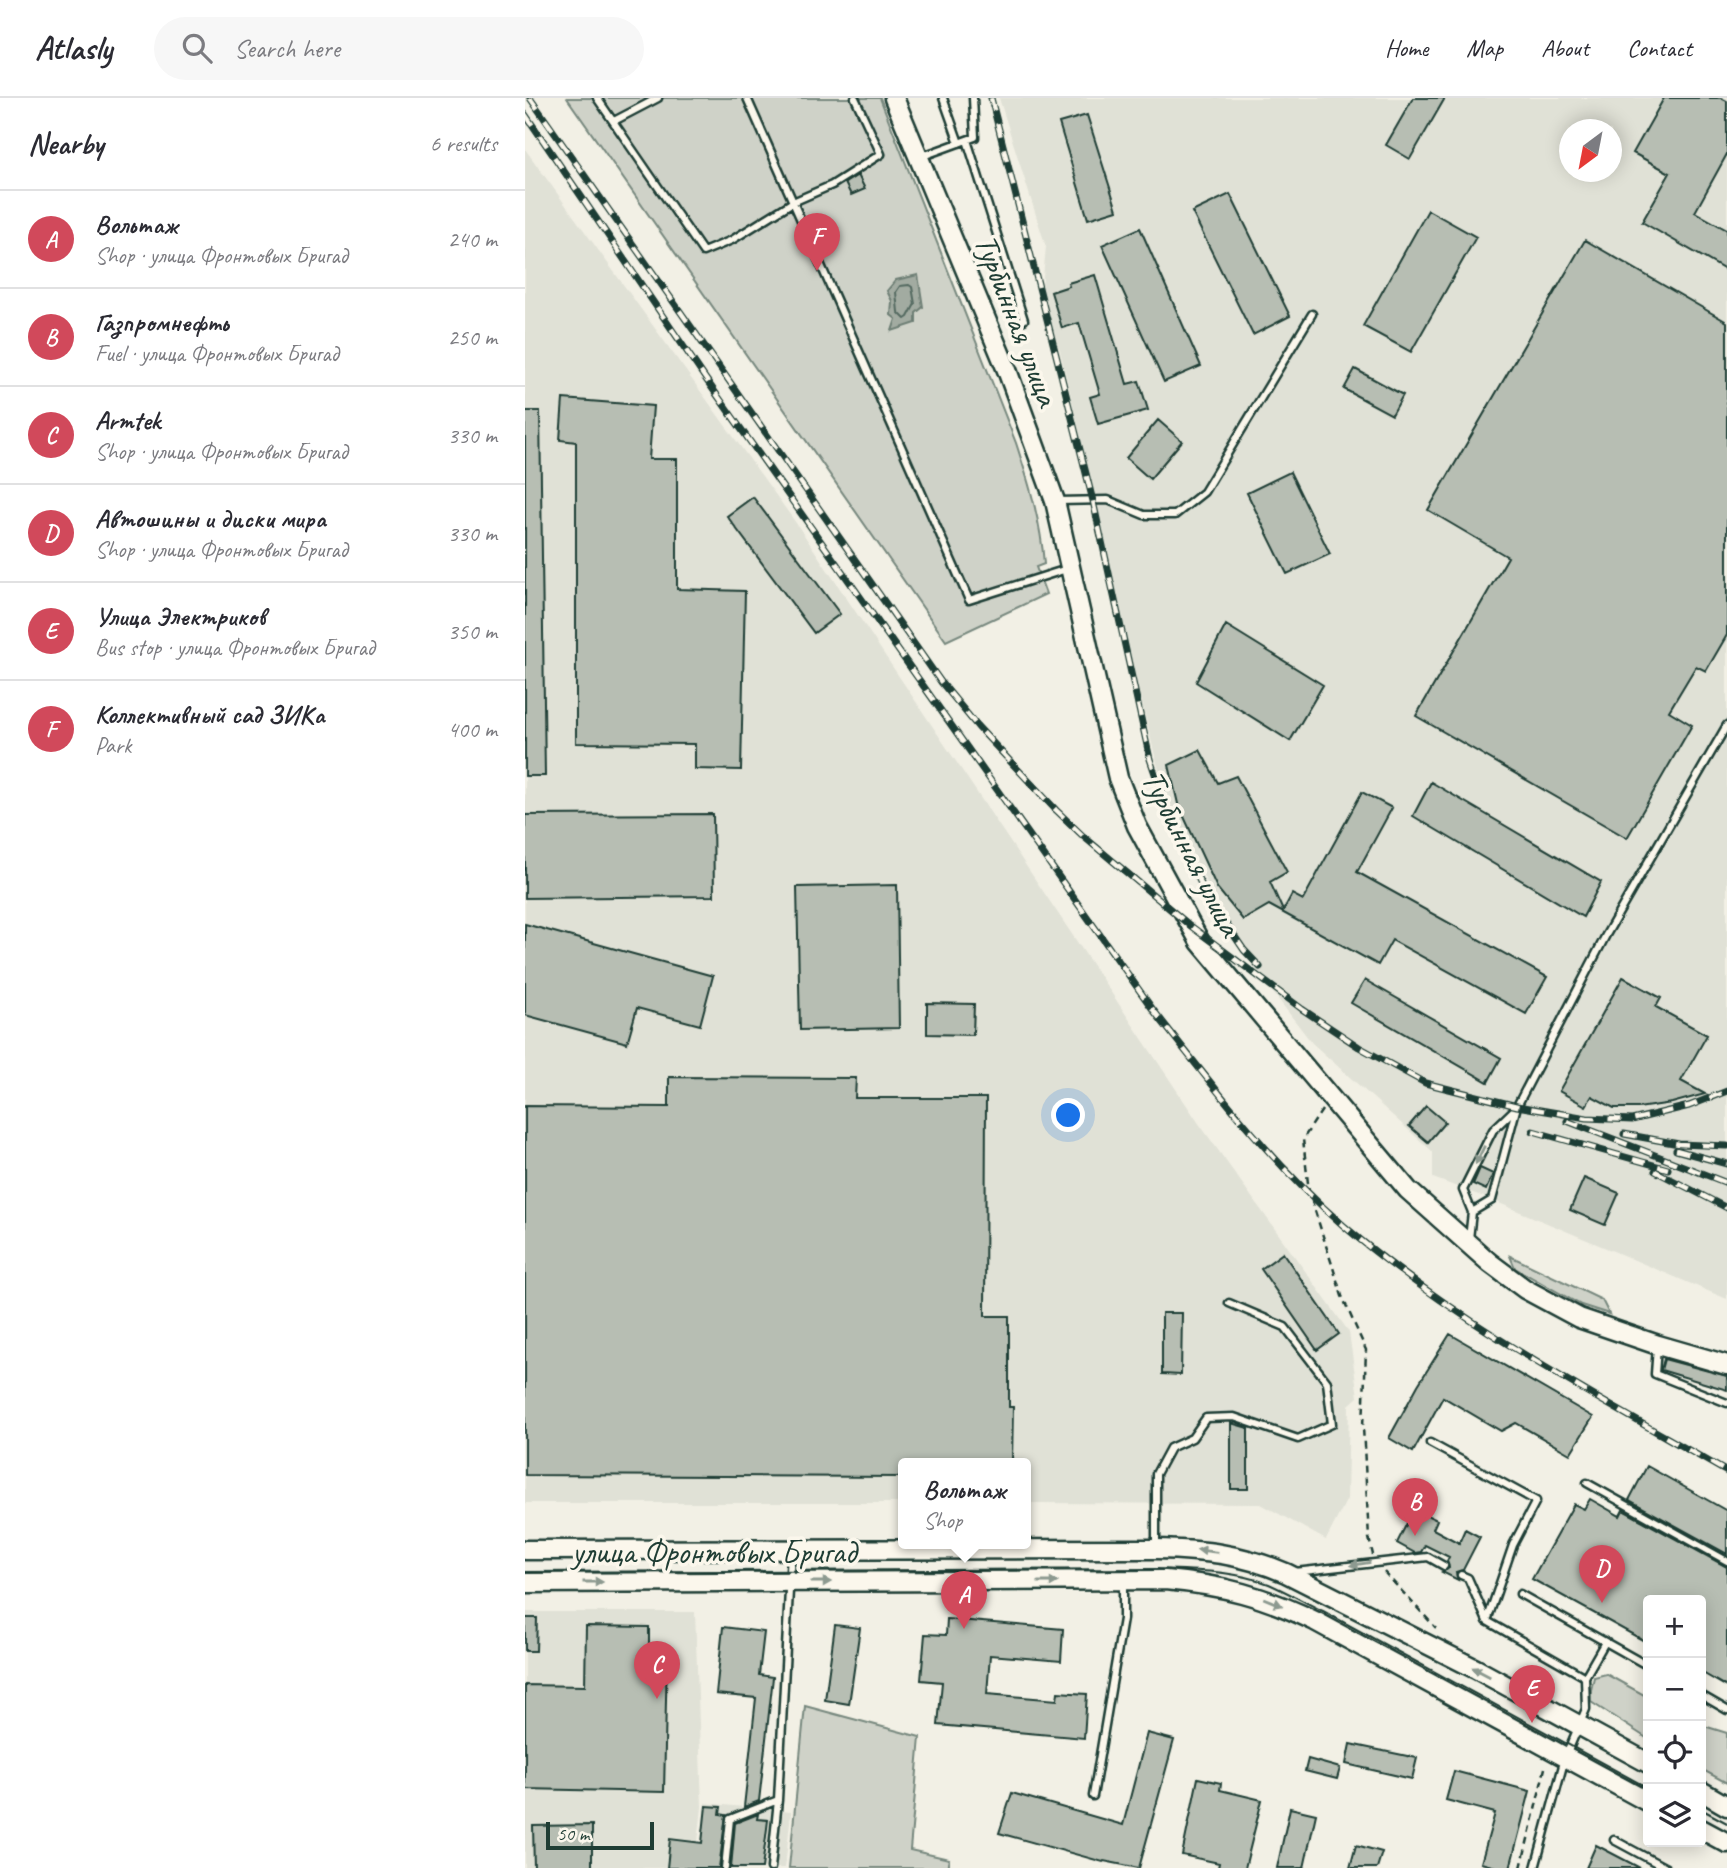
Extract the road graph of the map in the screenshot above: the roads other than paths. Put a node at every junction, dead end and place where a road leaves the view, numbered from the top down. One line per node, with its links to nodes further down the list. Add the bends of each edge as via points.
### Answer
1 (597, 98): 8 (lane)
2 (658, 98): 8 (lane)
3 (747, 98): 12 (lane)
4 (855, 98): 12 (lane, via 881,154 832,185)
5 (894, 98): 11 (main road, Турбинная улица)
6 (943, 98): 10 (lane)
7 (973, 98): 9 (lane, via 975,137)
8 (614, 121): 12 (lane, via 703,252 733,240)
9 (967, 140): 10 (lane); 14 (lane)
10 (959, 144): 11 (lane)
11 (918, 158): 15 (main road, Турбинная улица, via 1007,370)
12 (793, 202): 16 (lane, via 969,600)
13 (1312, 314): 15 (lane, via 1204,492 1175,514 1144,515 1108,500)
14 (1024, 320)
15 (1055, 501): 16 (main road, Турбинная улица)
16 (1072, 568): 20 (main road, Турбинная улица, via 1118,778 1136,826 1200,942 1408,1190)
17 (1727, 725): 18 (lane, via 1606,935)
18 (1517, 1106): 19 (lane, via 1492,1200); 19 (lane, one-way to 19, via 1493,1130 1464,1190)
19 (1472, 1212): 20 (lane)
20 (1469, 1245): 22 (main road, Турбинная улица, via 1525,1289 1579,1318)
21 (1229, 1303): 28 (lane, via 1285,1327 1328,1382 1332,1424 1298,1438 1234,1416 1206,1418 1192,1438 1170,1448 1156,1474)
22 (1658, 1345): 23 (main road, Турбинная улица); 24 (lane, via 1655,1374)
23 (1727, 1364)
24 (1727, 1403)
25 (1430, 1443): 38 (lane, via 1536,1501 1513,1545)
26 (1587, 1483): 30 (lane)
27 (791, 1549): 28 (main road, улица Фронтовых Бригад); 29 (main road, улица Фронтовых Бригад); 34 (lane)
28 (1156, 1549): 32 (main road, улица Фронтовых Бригад, one-way to 28, via 1231,1554)
29 (525, 1550)
30 (1727, 1561)
31 (1444, 1566): 32 (lane, one-way to 32, via 1428,1557)
32 (1286, 1573): 44 (main road, улица Фронтовых Бригад, one-way to 32)
33 (1461, 1575): 38 (lane, via 1468,1578)
34 (790, 1582): 35 (main road, улица Фронтовых Бригад, one-way to 35); 36 (main road, улица Фронтовых Бригад, one-way to 34); 50 (lane)
35 (1123, 1582): 45 (main road, улица Фронтовых Бригад, one-way to 45, via 1199,1583 1283,1605); 48 (lane, via 1122,1619)
36 (525, 1583)
37 (1520, 1594): 39 (lane)
38 (1487, 1621): 41 (lane)
39 (1605, 1642): 40 (lane); 41 (lane)
40 (1643, 1663)
41 (1585, 1677): 44 (lane, via 1586,1709)
42 (1706, 1698): 43 (lane)
43 (1727, 1710)
44 (1579, 1726): 45 (lane); 46 (main road, улица Фронтовых Бригад)
45 (1567, 1752): 49 (main road, улица Фронтовых Бригад); 57 (lane)
46 (1643, 1760)
47 (1706, 1794): 51 (main road)
48 (1093, 1796)
49 (1643, 1799)
50 (778, 1800): 55 (lane, via 730,1819); 56 (lane)
51 (1727, 1806)
52 (1706, 1832): 54 (main road)
53 (1613, 1840): 58 (lane)
54 (1727, 1843)
55 (725, 1868)
56 (771, 1868)
57 (1535, 1868)
58 (1666, 1868)

